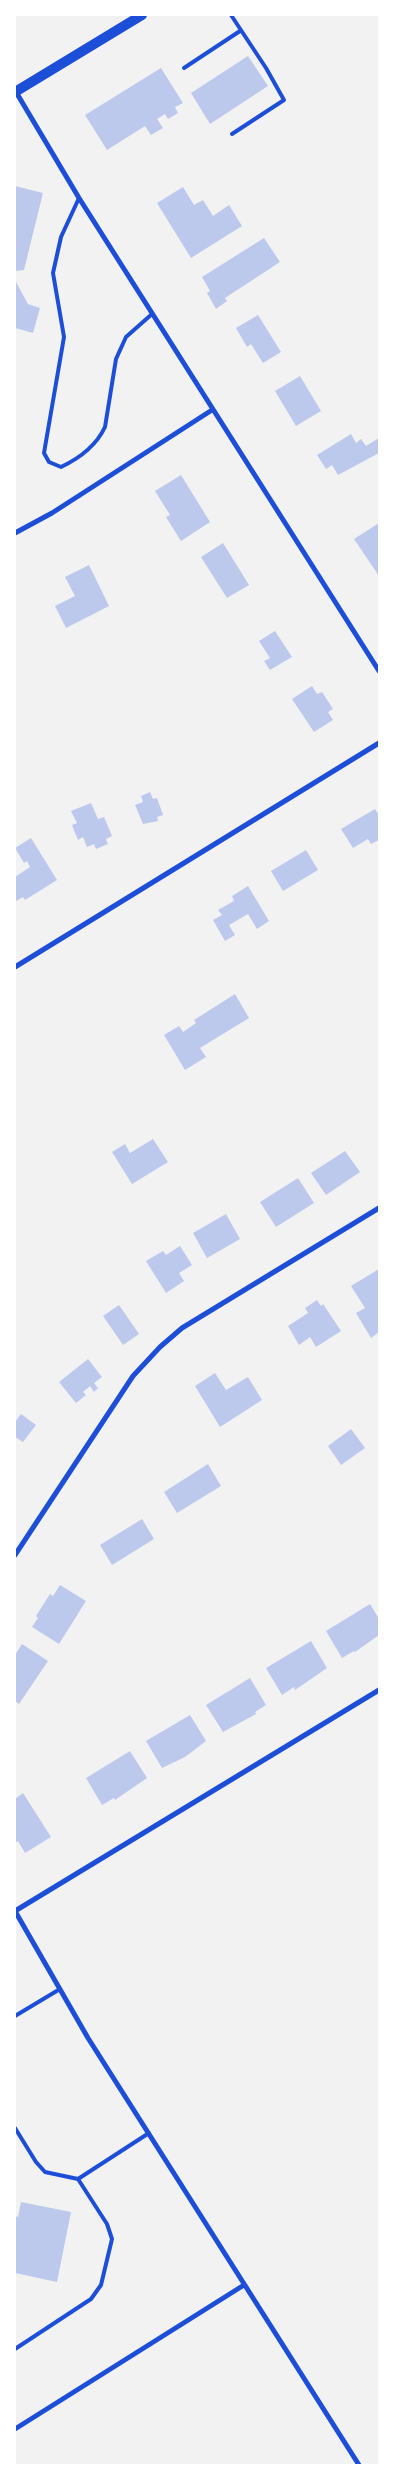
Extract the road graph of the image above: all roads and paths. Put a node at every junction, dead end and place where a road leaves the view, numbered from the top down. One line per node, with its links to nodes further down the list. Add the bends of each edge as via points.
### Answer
1 (142, 15): 5 (main road)
2 (231, 15): 3 (lane)
3 (240, 31): 4 (lane); 6 (lane, via 284,100)
4 (184, 68)
5 (15, 92): 7 (street)
6 (232, 134)
7 (79, 198): 8 (street); 8 (lane, via 60,237 53,273 64,337 44,453 49,462 61,467 78,458 100,437 105,426 116,359 126,337)
8 (152, 314): 9 (street)
9 (212, 410): 10 (street, via 52,513); 11 (street)
10 (15, 532)
11 (379, 671)
12 (379, 743): 13 (street)
13 (15, 967)
14 (379, 1208): 15 (street, via 182,1328 160,1346 133,1376)
15 (15, 1555)
16 (379, 1690): 17 (street)
17 (15, 1911): 18 (street)
18 (60, 1989): 19 (lane); 21 (street)
19 (15, 2016)
20 (15, 2128): 22 (lane, via 45,2172)
21 (149, 2134): 22 (lane); 23 (street)
22 (78, 2179): 24 (lane, via 107,2224 112,2239 101,2285 91,2299)
23 (244, 2285): 25 (street); 26 (street)
24 (15, 2349)
25 (15, 2428)
26 (358, 2465)

